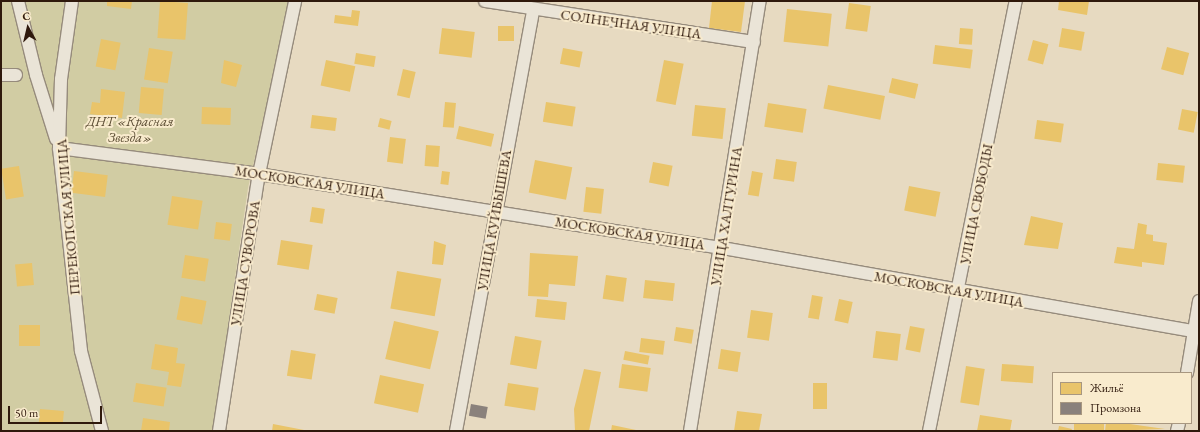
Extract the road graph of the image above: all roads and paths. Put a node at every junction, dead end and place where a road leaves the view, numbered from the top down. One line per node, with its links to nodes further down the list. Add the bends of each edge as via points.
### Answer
1 (18, 1): 11 (street, via 36,75)
2 (72, 1): 11 (street, ПЕРЕКОПСКАЯ УЛИЦА, via 61,79)
3 (295, 1): 12 (street, УЛИЦА СУВОРОВА)
4 (485, 1): 7 (street, СОЛНЕЧНАЯ УЛИЦА)
5 (760, 1): 8 (street, УЛИЦА ХАЛТУРИНА)
6 (1016, 1): 15 (street, УЛИЦА СВОБОДЫ)
7 (533, 10): 8 (street, СОЛНЕЧНАЯ УЛИЦА); 13 (street, УЛИЦА КУЙБЫШЕВА)
8 (754, 42): 14 (street, УЛИЦА ХАЛТУРИНА)
9 (1, 75): 10 (street)
10 (16, 75)
11 (59, 148): 12 (street, МОСКОВСКАЯ УЛИЦА); 19 (street, ПЕРЕКОПСКАЯ УЛИЦА, via 81,351)
12 (260, 174): 13 (street, МОСКОВСКАЯ УЛИЦА); 20 (street, УЛИЦА СУВОРОВА)
13 (496, 212): 14 (street, МОСКОВСКАЯ УЛИЦА); 21 (street, УЛИЦА КУЙБЫШЕВА)
14 (722, 248): 15 (street, МОСКОВСКАЯ УЛИЦА); 22 (street, УЛИЦА ХАЛТУРИНА)
15 (958, 291): 17 (street, МОСКОВСКАЯ УЛИЦА); 23 (street, УЛИЦА СВОБОДЫ)
16 (1199, 301): 17 (street)
17 (1196, 332): 18 (street)
18 (1187, 372)
19 (102, 431)
20 (219, 431)
21 (456, 431)
22 (690, 431)
23 (930, 431)

